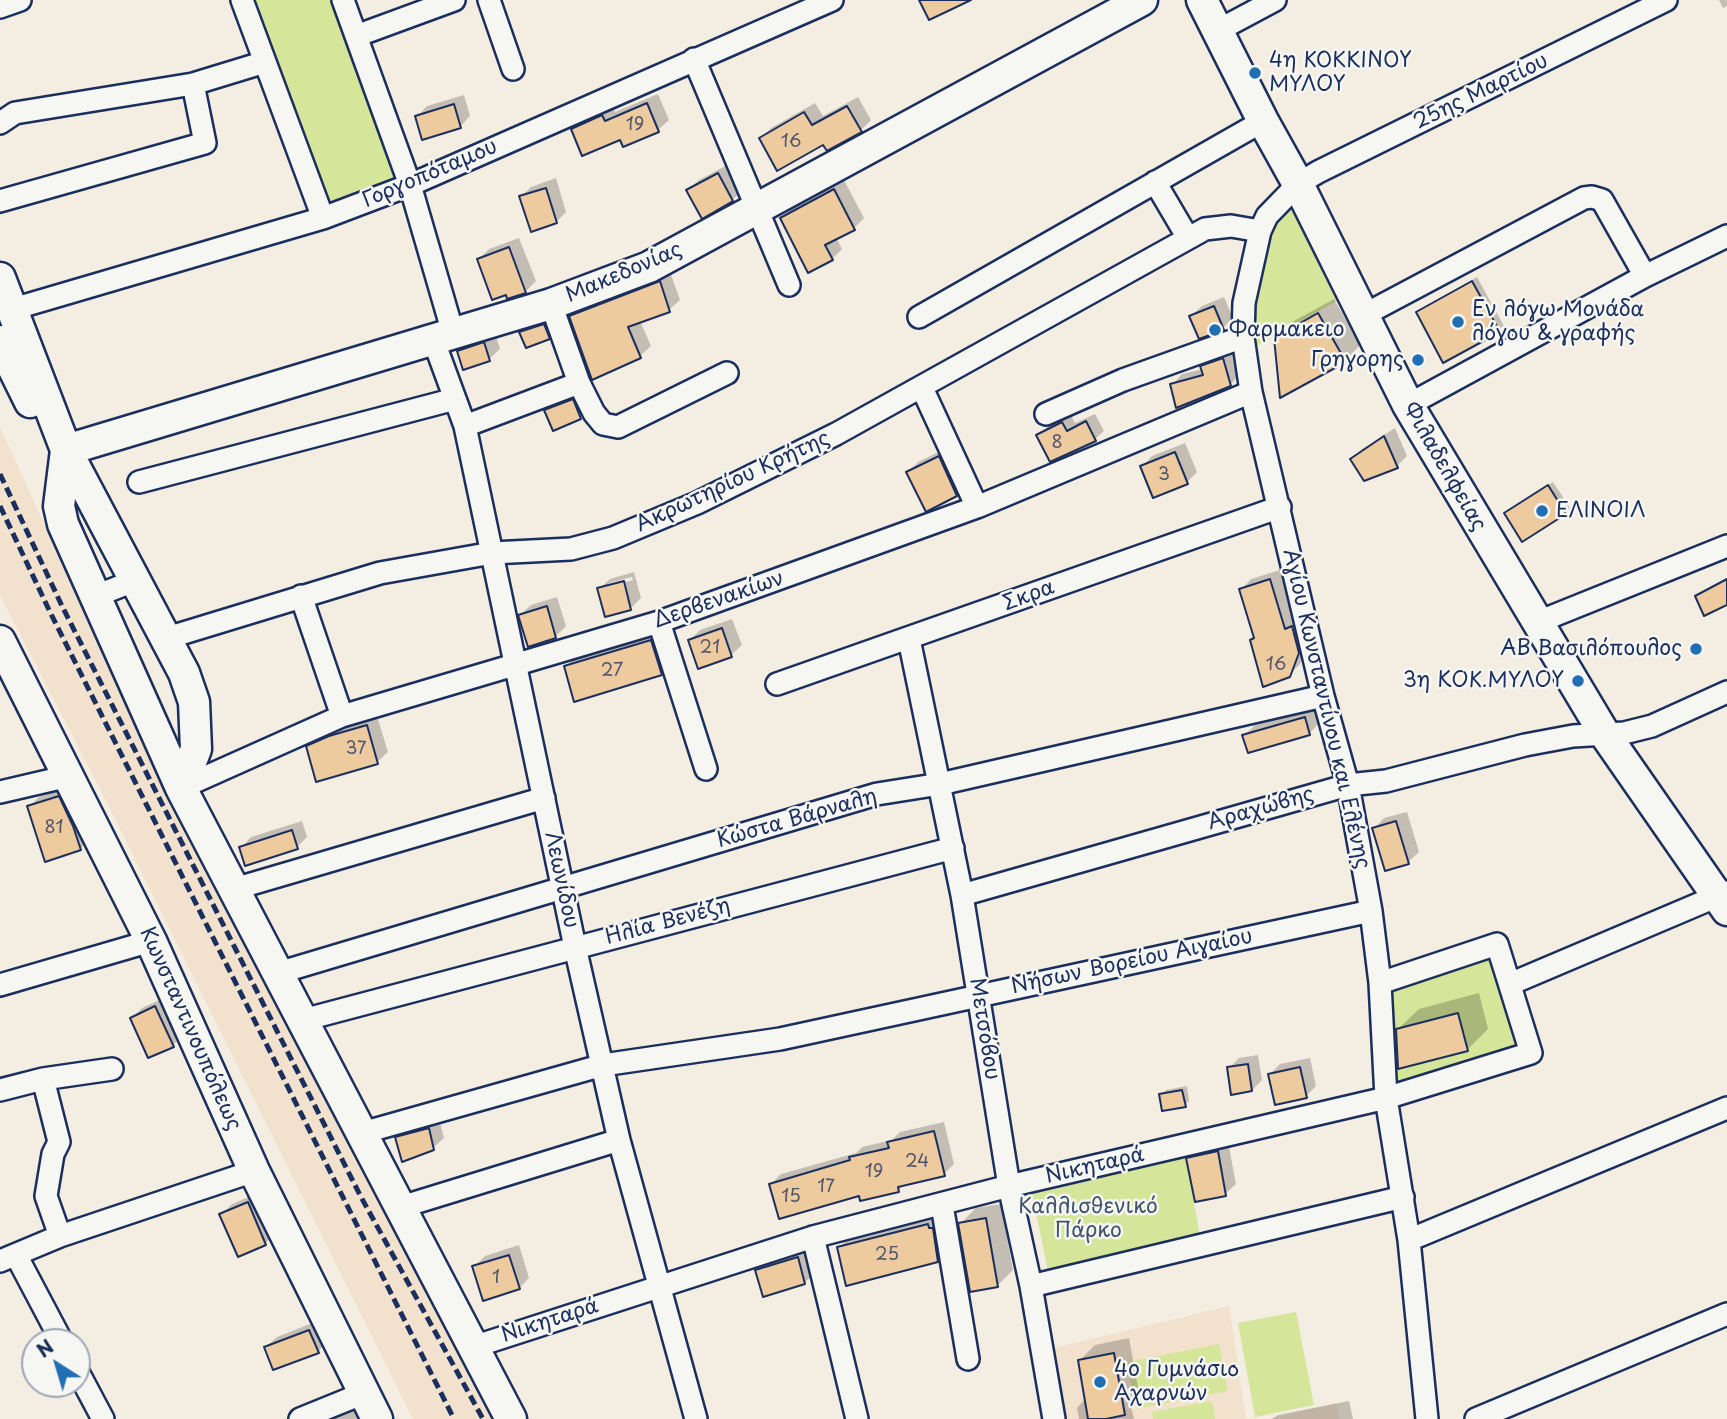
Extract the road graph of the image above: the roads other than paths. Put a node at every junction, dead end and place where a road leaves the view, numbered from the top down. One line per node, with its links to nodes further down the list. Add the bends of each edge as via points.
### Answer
1 (20, 0): 11 (street)
2 (242, 0): 15 (street)
3 (343, 0): 13 (street, Λεωνίδου)
4 (454, 0): 13 (street)
5 (489, 0): 16 (street)
6 (832, 0): 14 (street, Γοργοπόταμου)
7 (1142, 0): 24 (street, Μακεδονίας)
8 (1202, 0): 12 (street, Φιλαδελφείας)
9 (1275, 0): 12 (street)
10 (1652, 3): 21 (street, 25ης Μαρτίου)
11 (0, 7)
12 (1217, 31): 18 (street, Φιλαδελφείας)
13 (356, 36): 22 (street, Λεωνίδου)
14 (694, 58): 22 (street, Γοργοπόταμου); 24 (street)
15 (265, 62): 17 (street); 25 (street)
16 (513, 69)
17 (193, 84): 19 (street, via 15,113); 23 (street, via 205,143)
18 (1263, 121): 20 (street); 21 (street, Φιλαδελφείας)
19 (0, 124)
20 (1156, 182): 28 (street); 35 (street)
21 (1298, 184): 26 (street, Αγίου Κωνσταντίνου και Ελένης, via 1267,216); 34 (street, Φιλαδελφείας)
22 (410, 185): 25 (street, Γοργοπόταμου); 36 (street, Λεωνίδου)
23 (0, 201)
24 (757, 209): 31 (street); 32 (street, Μακεδονίας, via 649,267)
25 (323, 218): 33 (street, Γοργοπόταμου)
26 (1260, 232): 28 (street, Ακρωτηρίου Κρήτης, via 1231,226 1205,229); 37 (street, Αγίου Κωνσταντίνου και Ελένης, via 1244,303)
27 (1727, 236): 29 (street)
28 (1188, 238): 41 (street, Ακρωτηρίου Κρήτης)
29 (1645, 276): 34 (street, via 1602,201 1584,198); 44 (street)
30 (0, 278): 33 (street)
31 (789, 285)
32 (551, 304): 36 (street, Μακεδονίας); 40 (street)
33 (13, 309): 47 (street)
34 (1362, 316): 44 (street, Φιλαδελφείας)
35 (919, 317)
36 (443, 336): 43 (street, Λεωνίδου); 47 (street, Μακεδονίας)
37 (1242, 337): 42 (street, Αγίου Κωνσταντίνου και Ελένης); 45 (street, via 1122,380)
38 (0, 341): 47 (street, via 34,412)
39 (727, 373): 40 (street, via 618,427 603,424)
40 (579, 383): 46 (street)
41 (922, 388): 50 (street); 52 (street, Ακρωτηρίου Κρήτης, via 745,480 613,538 571,549)
42 (1251, 392): 49 (street, Αγίου Κωνσταντίνου και Ελένης); 50 (street, Δερβενακίων)
43 (455, 399): 46 (street, Λεωνίδου); 48 (street)
44 (1408, 405): 57 (street, Φιλαδελφείας)
45 (1046, 414)
46 (465, 426): 52 (street, Λεωνίδου)
47 (66, 450): 53 (street); 54 (street, via 59,506)
48 (139, 482)
49 (1280, 506): 59 (street, Σκρα); 64 (street, Αγίου Κωνσταντίνου και Ελένης)
50 (977, 507): 56 (street, Δερβενακίων)
51 (1727, 546): 57 (street)
52 (492, 553): 55 (street, Ακρωτηρίου Κρήτης, via 380,573); 61 (street, Λεωνίδου)
53 (136, 580): 54 (street); 58 (street)
54 (96, 596): 71 (street)
55 (301, 596): 58 (street, Ακρωτηρίου Κρήτης); 65 (street)
56 (659, 622): 61 (street, Δερβενακίων); 67 (street)
57 (1538, 622): 66 (street, Φιλαδελφείας)
58 (167, 638): 71 (street, via 194,702 197,725 196,749)
59 (909, 639): 62 (street, Σκρα); 69 (street, Μετσόβου)
60 (0, 641): 68 (street, Κωνσταντινουπόλεως)
61 (515, 664): 65 (street, Δερβενακίων); 73 (street, Λεωνίδου)
62 (777, 684)
63 (1727, 692): 66 (street, Αραχώβης, via 1651,726)
64 (1323, 696): 69 (street, Κώστα Βάρναλη); 70 (street, Αγίου Κωνσταντίνου και Ελένης)
65 (342, 716): 71 (street, Δερβενακίων)
66 (1604, 733): 70 (street, Αραχώβης, via 1525,745 1387,781); 78 (street, Φιλαδελφείας)
67 (706, 769)
68 (69, 776): 72 (street); 80 (street, Κωνσταντινουπόλεως)
69 (940, 784): 74 (street, Μετσόβου); 76 (street, Κώστα Βάρναλη, via 877,794)
70 (1348, 785): 77 (street, Αραχώβης); 79 (street, Αγίου Κωνσταντίνου και Ελένης)
71 (181, 788): 75 (street)
72 (0, 792)
73 (544, 798): 75 (street); 76 (street, Λεωνίδου)
74 (953, 848): 77 (street, Μετσόβου); 81 (street, Ηλία Βενέζη)
75 (234, 889): 82 (street)
76 (564, 889): 81 (street, Λεωνίδου); 82 (street, Κώστα Βάρναλη)
77 (962, 895): 86 (street, Μετσόβου)
78 (1724, 900): 84 (street)
79 (1371, 911): 83 (street, Αγίου Κωνσταντίνου και Ελένης); 86 (street, Νήσων Βορείου Αιγαίου)
80 (151, 941): 85 (street); 96 (street, Κωνσταντινουπόλεως)
81 (575, 947): 87 (street, Ηλία Βενέζη); 88 (street, Λεωνίδου)
82 (278, 973): 87 (street)
83 (1380, 984): 84 (street, Νικηταρά, via 1497,944); 92 (street, Αγίου Κωνσταντίνου και Ελένης)
84 (1510, 984): 92 (street, Νικηταρά, via 1531,1053)
85 (0, 985)
86 (979, 996): 88 (street, Νήσων Βορείου Αιγαίου, via 780,1038); 97 (street, Μετσόβου)
87 (303, 1020): 94 (street)
88 (603, 1065): 94 (street, Νήσων Βορείου Αιγαίου); 95 (street, Λεωνίδου)
89 (112, 1069): 90 (street)
90 (43, 1079): 91 (street); 101 (street, via 59,1142 52,1154 46,1196)
91 (0, 1090)
92 (1385, 1098): 97 (street, Νικηταρά); 98 (street, Αγίου Κωνσταντίνου και Ελένης)
93 (1727, 1108): 103 (street)
94 (362, 1133): 100 (street)
95 (619, 1140): 100 (street); 105 (street, Λεωνίδου)
96 (254, 1171): 101 (street); 112 (street, Κωνσταντινουπόλεως)
97 (1009, 1186): 99 (street, Νικηταρά); 106 (street, Μετσόβου)
98 (1403, 1197): 103 (street, Αγίου Κωνσταντίνου και Ελένης); 106 (street)
99 (942, 1205): 102 (street, Νικηταρά); 110 (street)
100 (401, 1207): 109 (street)
101 (60, 1236): 104 (street)
102 (813, 1237): 105 (street, Νικηταρά); 117 (street)
103 (1409, 1240): 119 (street, Αγίου Κωνσταντίνου και Ελένης)
104 (8, 1258): 108 (street)
105 (658, 1286): 109 (street, Νικηταρά); 116 (street, Λεωνίδου)
106 (1031, 1286): 118 (street, Μετσόβου)
107 (1727, 1314): 120 (street)
108 (53, 1328)
109 (473, 1347): 115 (street)
110 (968, 1359)
111 (91, 1396): 113 (street)
112 (371, 1406): 114 (street)
113 (103, 1419)
114 (300, 1419)
115 (511, 1419)
116 (696, 1419)
117 (857, 1419)
118 (1054, 1419)
119 (1427, 1419)
120 (1476, 1419)

